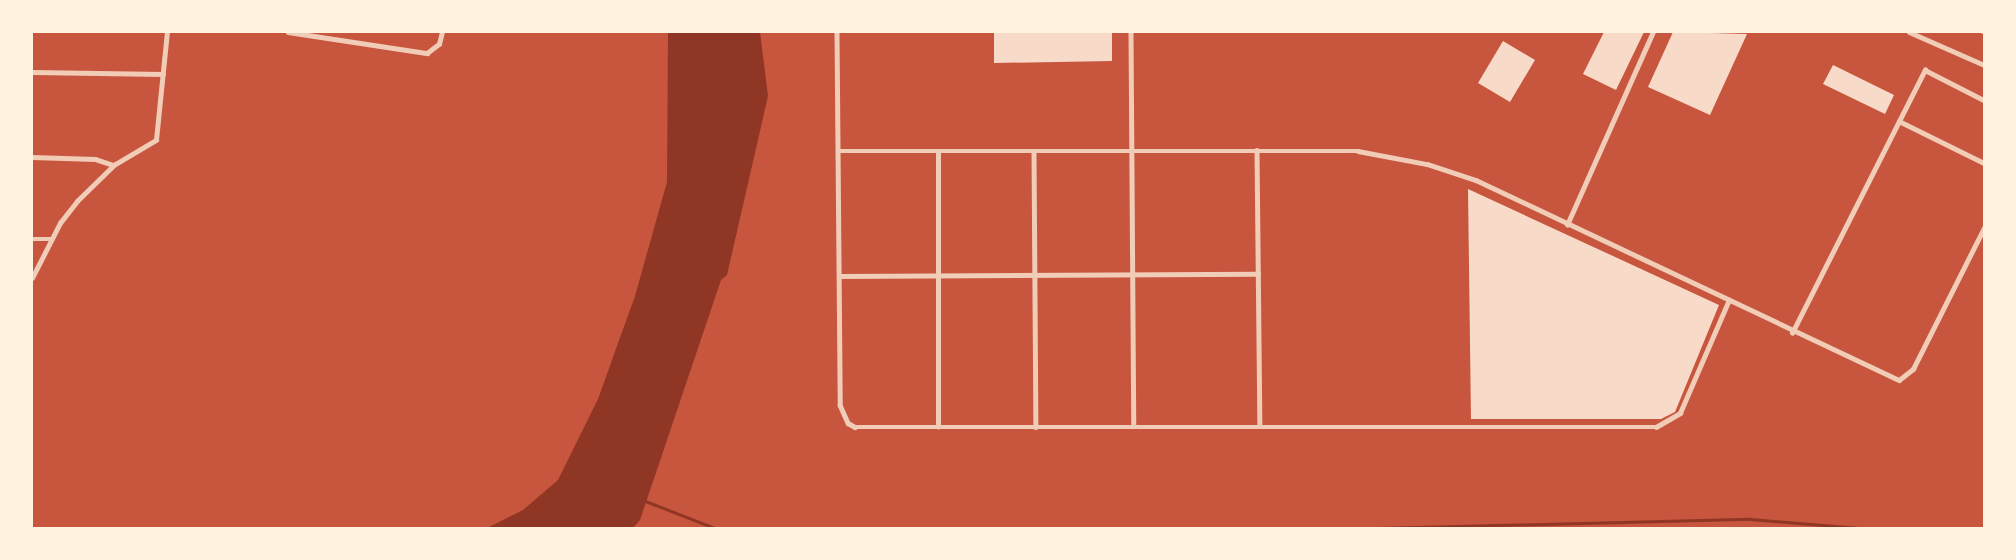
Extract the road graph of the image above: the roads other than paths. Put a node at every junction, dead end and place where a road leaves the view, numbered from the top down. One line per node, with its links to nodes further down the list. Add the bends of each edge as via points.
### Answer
1 (167, 32): 10 (street)
2 (288, 32): 3 (street, via 427,53 439,44)
3 (442, 32)
4 (837, 32): 15 (street)
5 (1131, 32): 13 (street)
6 (1653, 32): 21 (street)
7 (1909, 32): 8 (street)
8 (1984, 65)
9 (32, 72): 10 (street)
10 (163, 74): 20 (street, via 156,140)
11 (1984, 100): 12 (street, via 1925,70)
12 (1899, 121): 19 (street); 32 (street)
13 (1133, 150): 14 (street); 16 (street); 28 (street)
14 (1257, 150): 21 (street, via 1377,153 1427,164 1485,184); 25 (street)
15 (840, 151): 17 (street); 29 (street)
16 (1034, 152): 17 (street); 27 (street)
17 (938, 153): 26 (street)
18 (32, 158): 20 (street, via 95,159)
19 (1984, 163)
20 (114, 165): 24 (street, via 77,201)
21 (1567, 225): 31 (street)
22 (1984, 228): 32 (street, via 1908,376 1891,379)
23 (32, 239): 24 (street)
24 (51, 239): 30 (street)
25 (1258, 274): 28 (street); 34 (street)
26 (938, 275): 27 (street); 29 (street); 35 (street)
27 (1035, 275): 28 (street); 36 (street)
28 (1134, 275): 33 (street)
29 (841, 276): 35 (street, via 843,416 855,427)
30 (32, 278)
31 (1729, 300): 32 (street); 34 (street, via 1680,413 1667,424)
32 (1792, 333)
33 (1134, 426): 34 (street); 36 (street)
34 (1260, 426)
35 (938, 427): 36 (street)
36 (1037, 427)

